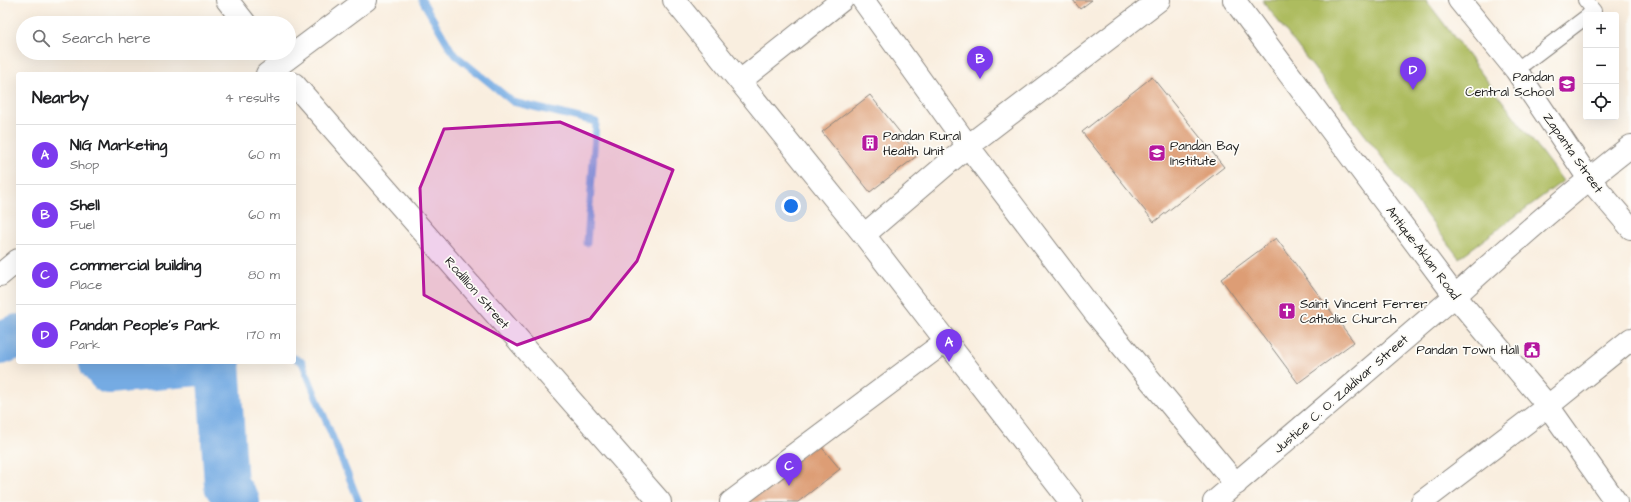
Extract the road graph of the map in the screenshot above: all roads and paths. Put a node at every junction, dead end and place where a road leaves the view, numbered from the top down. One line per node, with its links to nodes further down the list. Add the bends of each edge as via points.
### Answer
1 (227, 0): 11 (street)
2 (366, 0): 13 (street)
3 (674, 0): 17 (street)
4 (842, 0): 17 (street)
5 (863, 0): 19 (street)
6 (1158, 0): 19 (street)
7 (1234, 0): 26 (street, Antique-Aklan Road)
8 (1459, 0): 16 (street, Zapanta Street)
9 (1585, 0): 10 (lane)
10 (1593, 12)
11 (240, 16)
12 (1583, 19): 16 (lane)
13 (296, 52)
14 (285, 60): 15 (street)
15 (275, 67)
16 (1516, 70): 21 (street, Zapanta Street)
17 (740, 81): 23 (street)
18 (296, 86): 32 (street, Rodillion Street)
19 (968, 146): 23 (street); 30 (street, via 1095,313)
20 (1631, 146): 21 (street, Justice C. O. Zaldivar Street)
21 (1589, 178): 22 (street, Zapanta Street); 26 (street, Justice C. O. Zaldivar Street, via 1514,241)
22 (1631, 228)
23 (864, 235): 28 (street)
24 (16, 262): 25 (street)
25 (0, 275)
26 (1455, 296): 29 (street, Antique-Aklan Road); 30 (street, Justice C. O. Zaldivar Street)
27 (1631, 339): 29 (street)
28 (946, 341): 33 (street); 34 (street)
29 (1548, 406): 31 (street); 36 (street, Antique-Aklan Road)
30 (1236, 484): 35 (street, Justice C. O. Zaldivar Street)
31 (1433, 499)
32 (660, 502)
33 (731, 502)
34 (1071, 502)
35 (1214, 502)
36 (1616, 502)

